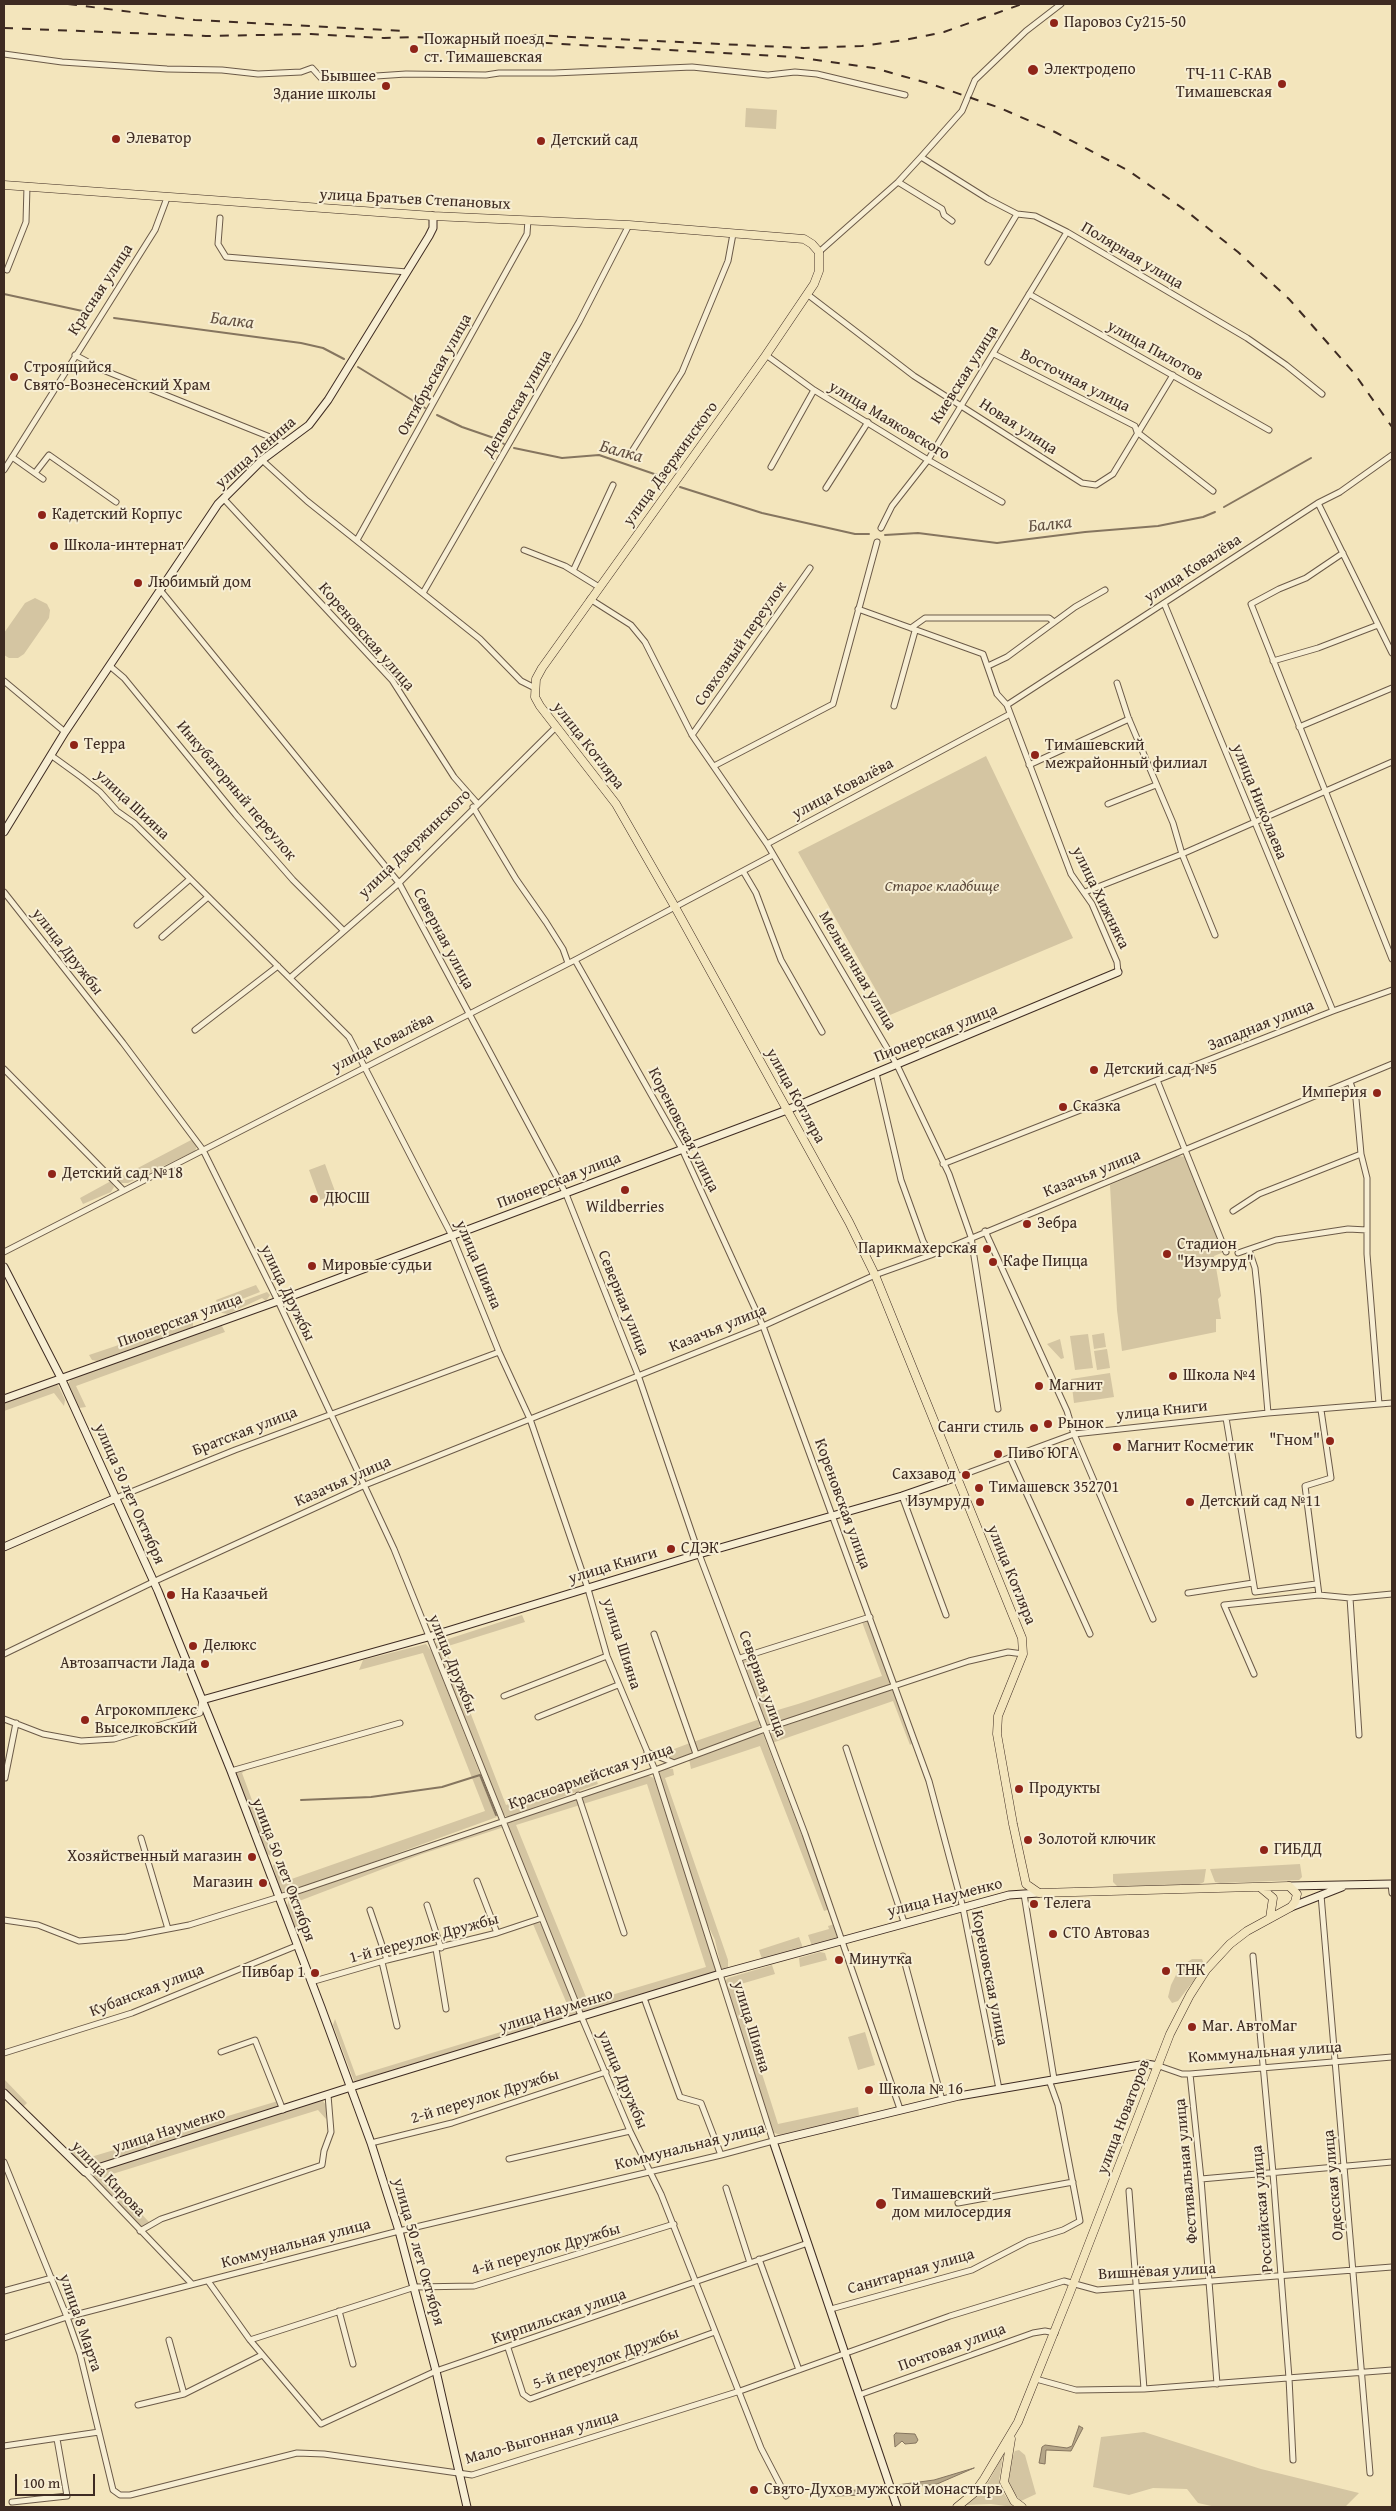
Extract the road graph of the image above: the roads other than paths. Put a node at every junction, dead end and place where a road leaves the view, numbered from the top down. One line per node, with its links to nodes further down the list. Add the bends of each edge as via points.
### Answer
1 (1061, 4): 4 (street, via 1026,31 975,80 962,110)
2 (4, 54): 3 (street, via 62,62 258,74 300,72 312,68 321,78 331,79 406,74 486,75 692,68 768,75 795,72 817,74)
3 (905, 95)
4 (921, 157): 5 (street); 9 (street, Полярная улица)
5 (898, 182): 13 (street, via 942,209); 17 (street)
6 (4, 185): 7 (main road, улица Братьев Степановых)
7 (27, 186): 8 (main road, улица Братьев Степановых); 19 (street, via 26,222)
8 (167, 198): 10 (main road, улица Братьев Степановых); 24 (street, Красная улица, via 155,230)
9 (1017, 214): 15 (street, Полярная улица, via 1035,216); 18 (street)
10 (433, 216): 12 (main road, улица Братьев Степановых); 20 (main road, улица Ленина, via 433,228)
11 (220, 218): 20 (street, via 218,244 226,257)
12 (528, 220): 14 (main road, улица Братьев Степановых); 51 (street, Октябрьская улица, via 527,234)
13 (952, 221)
14 (629, 225): 16 (main road, улица Братьев Степановых); 60 (street, Деповская улица, via 574,330)
15 (1066, 232): 22 (street, Киевская улица); 28 (street, Полярная улица, via 1247,338)
16 (733, 234): 17 (main road, улица Братьев Степановых, via 804,239); 35 (street, via 728,261 682,372)
17 (819, 252): 21 (main road, улица Дзержинского, via 820,271)
18 (988, 262)
19 (7, 270)
20 (407, 272): 33 (main road, улица Ленина, via 328,400 309,425)
21 (807, 294): 25 (main road, улица Дзержинского); 29 (street, Новая улица, via 914,376)
22 (1029, 294): 23 (street, Киевская улица); 26 (street, улица Пилотов)
23 (994, 354): 29 (street, Киевская улица); 32 (street, Восточная улица, via 1135,426)
24 (75, 355): 33 (street); 36 (street, Красная улица)
25 (766, 355): 27 (street, улица Маяковского); 57 (main road, улица Дзержинского)
26 (1174, 376): 31 (street, улица Пилотов); 32 (street)
27 (814, 390): 30 (street, улица Маяковского); 39 (street)
28 (1322, 394)
29 (962, 406): 32 (street, Новая улица, via 1082,483 1096,485 1112,474); 38 (street, Киевская улица)
30 (868, 422): 38 (street, улица Маяковского); 44 (street)
31 (1269, 430)
32 (1138, 432): 45 (street, Восточная улица)
33 (286, 444): 37 (main road, улица Ленина)
34 (1392, 455): 49 (street, улица Ковалёва, via 1340,492)
35 (629, 456)
36 (12, 457): 40 (street, Красная улица); 41 (street)
37 (262, 460): 46 (main road, улица Ленина); 51 (street)
38 (928, 460): 48 (street, улица Маяковского); 50 (street, Киевская улица, via 892,506)
39 (771, 467)
40 (4, 470)
41 (35, 473): 42 (street); 47 (street, via 49,455)
42 (43, 479)
43 (613, 485): 56 (street)
44 (826, 488)
45 (1213, 491)
46 (224, 498): 58 (main road, улица Ленина); 90 (street, Кореновская улица, via 392,680)
47 (116, 502)
48 (1002, 502)
49 (1318, 503): 54 (street); 62 (street, улица Ковалёва)
50 (881, 528)
51 (357, 540): 60 (street)
52 (876, 542): 63 (street)
53 (524, 550): 56 (street)
54 (1343, 553): 65 (street); 68 (street, via 1306,578 1251,604)
55 (810, 568): 82 (street, Совхозный переулок)
56 (573, 572): 57 (street)
57 (599, 587): 61 (main road, улица Дзержинского)
58 (160, 590): 70 (main road, улица Ленина); 98 (street, Северная улица)
59 (1105, 590): 64 (street)
60 (423, 593): 73 (street, via 480,639 521,681)
61 (590, 599): 73 (main road, улица Дзержинского, via 542,668); 82 (street, Мельничная улица, via 631,625 645,642)
62 (1164, 603): 75 (street, улица Ковалёва); 91 (street, улица Николаева)
63 (858, 609): 66 (street, улица Хижняка); 86 (street, via 839,688 832,704)
64 (1054, 622): 66 (street, via 1049,618 925,618); 69 (street)
65 (1378, 625): 67 (street); 68 (street)
66 (913, 630): 69 (street, улица Хижняка, via 983,654); 76 (street)
67 (1392, 653)
68 (1273, 661): 80 (street)
69 (988, 666): 75 (street, улица Хижняка, via 997,694)
70 (110, 667): 81 (main road, улица Ленина); 104 (street, Инкубаторный переулок, via 124,678 288,873)
71 (4, 681): 81 (street)
72 (1116, 683): 78 (street)
73 (535, 688): 79 (main road, улица Котляра, via 535,697)
74 (1392, 688): 80 (street)
75 (1007, 705): 77 (street, улица Хижняка)
76 (894, 706)
77 (1010, 714): 85 (street, улица Хижняка); 93 (street, улица Ковалёва)
78 (1128, 720): 85 (street); 87 (street)
79 (556, 727): 90 (street, улица Дзержинского); 102 (main road, улица Котляра, via 616,804)
80 (1299, 727): 88 (street)
81 (66, 732): 83 (main road, улица Ленина)
82 (692, 735): 86 (street, Мельничная улица)
83 (52, 756): 92 (main road, улица Ленина); 97 (street, улица Шияна, via 100,792)
84 (1392, 762): 88 (street)
85 (1029, 765): 100 (street, улица Хижняка, via 1071,874)
86 (714, 766): 93 (street, Мельничная улица)
87 (1156, 785): 89 (street); 94 (street)
88 (1326, 790): 91 (street); 107 (street)
89 (1108, 804)
90 (475, 805): 98 (street, улица Дзержинского); 109 (street, Кореновская улица, via 516,879 563,949)
91 (1254, 822): 94 (street); 114 (street, улица Николаева)
92 (4, 832)
93 (767, 844): 95 (street, Мельничная улица)
94 (1182, 854): 100 (street); 105 (street)
95 (773, 855): 96 (street, улица Ковалёва); 119 (street, Мельничная улица)
96 (743, 871): 102 (street, улица Ковалёва); 117 (street, via 756,892 781,960)
97 (190, 879): 101 (street, улица Шияна); 103 (street)
98 (398, 883): 104 (street, улица Дзержинского); 115 (street, Северная улица)
99 (4, 892): 127 (street, улица Дружбы)
100 (1085, 892): 111 (street, улица Хижняка, via 1117,962)
101 (208, 897): 106 (street); 110 (street, улица Шияна)
102 (676, 907): 108 (street, улица Ковалёва); 125 (main road, улица Котляра)
103 (137, 925)
104 (344, 930): 112 (street, улица Дзержинского)
105 (1215, 935)
106 (162, 937)
107 (1392, 959)
108 (575, 960): 109 (street, улица Ковалёва); 126 (street, Кореновская улица)
109 (568, 963): 115 (street, улица Ковалёва)
110 (278, 966): 112 (street, улица Шияна); 116 (street)
111 (1118, 972): 119 (main road, Пионерская улица)
112 (290, 978): 120 (street, улица Шияна, via 349,1037)
113 (1392, 990): 114 (street, Западная улица)
114 (1333, 1011): 123 (street, Западная улица)
115 (468, 1014): 120 (street, улица Ковалёва); 132 (street, Северная улица)
116 (195, 1030)
117 (822, 1032)
118 (1392, 1064): 124 (street, Казачья улица)
119 (897, 1065): 122 (main road, Пионерская улица); 130 (street, Мельничная улица)
120 (364, 1066): 127 (street, улица Ковалёва); 136 (street, улица Шияна)
121 (4, 1069): 131 (street)
122 (876, 1073): 125 (main road, Пионерская улица); 142 (street, via 901,1180)
123 (1157, 1080): 128 (street); 130 (street, Западная улица)
124 (1350, 1082): 128 (street, Казачья улица); 129 (street, via 1356,1099)
125 (787, 1110): 126 (main road, Пионерская улица); 144 (main road, улица Котляра)
126 (682, 1149): 132 (main road, Пионерская улица); 146 (street, Кореновская улица)
127 (203, 1150): 131 (street, улица Ковалёва); 145 (street, улица Дружбы)
128 (1185, 1150): 135 (street, Казачья улица); 140 (street)
129 (1361, 1154): 133 (street, via 1259,1194); 134 (street, via 1367,1178)
130 (943, 1164): 137 (street, Мельничная улица)
131 (123, 1190): 139 (street, улица Ковалёва)
132 (566, 1194): 136 (main road, Пионерская улица); 148 (street, Северная улица)
133 (1233, 1211)
134 (1367, 1230): 138 (street, via 1348,1229 1276,1240); 152 (street)
135 (985, 1231): 137 (street, Казачья улица); 159 (street, via 1067,1411)
136 (452, 1236): 145 (main road, Пионерская улица); 147 (street, улица Шияна)
137 (970, 1237): 142 (street, Казачья улица); 153 (street, Мельничная улица)
138 (1248, 1250): 141 (street); 155 (street, via 1255,1268)
139 (4, 1252)
140 (1226, 1252)
141 (1238, 1253)
142 (930, 1255): 144 (street, Казачья улица)
143 (4, 1267): 149 (main road, улица 50 лет Октября)
144 (875, 1275): 146 (street, Казачья улица); 161 (main road, улица Котляра)
145 (278, 1301): 149 (main road, Пионерская улица); 156 (street, улица Дружбы)
146 (763, 1326): 148 (street, Казачья улица); 165 (street, Кореновская улица)
147 (500, 1352): 156 (street, Братская улица); 158 (street, улица Шияна)
148 (638, 1375): 158 (street, Казачья улица); 167 (street, Северная улица)
149 (61, 1378): 150 (main road, Пионерская улица); 164 (main road, улица 50 лет Октября)
150 (4, 1399)
151 (1392, 1403): 152 (street, улица Книги)
152 (1378, 1404): 154 (street, улица Книги)
153 (998, 1409)
154 (1321, 1410): 155 (street, улица Книги); 170 (street, via 1331,1478 1305,1486)
155 (1268, 1413): 157 (street, улица Книги)
156 (330, 1414): 162 (street, улица Дружбы); 164 (street, Братская улица)
157 (1226, 1418): 159 (street, улица Книги); 169 (street)
158 (530, 1419): 162 (street, Казачья улица); 171 (street, улица Шияна)
159 (1074, 1434): 160 (street, улица Книги); 178 (street)
160 (1010, 1457): 161 (street, улица Книги); 180 (street)
161 (957, 1477): 163 (main road, улица Книги); 183 (main road, улица Котляра, via 1016,1621 1022,1638)
162 (365, 1485): 168 (street, Казачья улица); 181 (street, улица Дружбы, via 394,1548)
163 (902, 1496): 165 (main road, улица Книги); 176 (street)
164 (116, 1498): 166 (main road, Братская улица); 168 (main road, улица 50 лет Октября)
165 (833, 1516): 167 (main road, улица Книги); 177 (street, Кореновская улица)
166 (4, 1547)
167 (699, 1554): 171 (main road, улица Книги); 185 (street, Северная улица)
168 (154, 1582): 182 (street, Казачья улица); 190 (main road, улица 50 лет Октября)
169 (1254, 1583): 170 (street, via 1255,1592); 172 (street)
170 (1316, 1584): 174 (street)
171 (588, 1589): 181 (main road, улица Книги); 184 (street, улица Шияна)
172 (1188, 1593)
173 (1392, 1594): 175 (street)
174 (1319, 1595): 175 (street); 186 (street, via 1224,1605)
175 (1350, 1598): 196 (street)
176 (946, 1615)
177 (870, 1617): 185 (street); 188 (street, Кореновская улица)
178 (1153, 1619)
179 (654, 1634): 199 (street)
180 (1090, 1634)
181 (428, 1637): 190 (main road, улица Книги); 205 (street, улица Дружбы)
182 (4, 1654)
183 (1022, 1654): 188 (street, Красноармейская улица, via 1008,1652 969,1661); 208 (main road, улица Котляра, via 998,1716 997,1734)
184 (607, 1656): 187 (street, улица Шияна); 189 (street)
185 (740, 1658): 195 (street, Северная улица)
186 (1254, 1674)
187 (618, 1685): 191 (street); 198 (street, улица Шияна)
188 (896, 1686): 195 (street, Красноармейская улица); 220 (street, Кореновская улица, via 929,1781)
189 (504, 1696)
190 (202, 1700): 193 (street, via 200,1713 114,1739 82,1740 43,1734); 202 (main road, улица 50 лет Октября)
191 (538, 1717)
192 (4, 1719): 193 (street)
193 (16, 1723): 203 (street)
194 (400, 1723): 202 (street)
195 (764, 1729): 199 (street, Красноармейская улица); 229 (street, Северная улица)
196 (1359, 1735)
197 (846, 1748): 225 (street)
198 (647, 1752): 200 (street); 201 (street, улица Шияна)
199 (696, 1754): 200 (street, Красноармейская улица)
200 (675, 1762): 201 (street, Красноармейская улица)
201 (655, 1770): 204 (street, Красноармейская улица); 235 (street, улица Шияна)
202 (231, 1771): 217 (main road, улица 50 лет Октября)
203 (5, 1778)
204 (578, 1795): 205 (street, Красноармейская улица); 228 (street)
205 (502, 1820): 217 (street, Красноармейская улица); 222 (street, улица Дружбы)
206 (141, 1838): 226 (street)
207 (477, 1881): 227 (street)
208 (1026, 1884): 212 (main road, улица Науменко)
209 (1392, 1884): 210 (main road); 214 (street)
210 (1347, 1885): 211 (main road); 216 (main road, улица Новаторов)
211 (1289, 1886): 213 (main road); 219 (main road, via 1297,1894)
212 (1039, 1893): 213 (main road, улица Науменко, via 1259,1887); 215 (main road, улица Науменко)
213 (1273, 1893): 219 (main road, via 1282,1905); 223 (main road)
214 (1392, 1893)
215 (1024, 1894): 220 (main road, улица Науменко); 249 (street)
216 (1322, 1895): 219 (main road, улица Новаторов); 244 (street, Одесская улица)
217 (279, 1898): 226 (street, Красноармейская улица); 230 (main road, улица 50 лет Октября)
218 (427, 1905): 231 (street)
219 (1292, 1907): 223 (main road, улица Новаторов)
220 (963, 1908): 225 (main road, улица Науменко); 251 (street, Кореновская улица)
221 (370, 1910): 234 (street)
222 (542, 1918): 227 (street, 1-й переулок Дружбы); 239 (street, улица Дружбы)
223 (1270, 1918): 245 (main road, улица Новаторов, via 1230,1944 1206,1970 1180,2014)
224 (4, 1920): 226 (street, Красноармейская улица, via 38,1925 79,1940 126,1937)
225 (904, 1922): 229 (main road, улица Науменко)
226 (168, 1929)
227 (497, 1933): 231 (street, 1-й переулок Дружбы)
228 (624, 1933)
229 (842, 1940): 235 (main road, улица Науменко); 255 (street, Северная улица)
230 (296, 1946): 236 (main road, улица 50 лет Октября); 242 (street, Кубанская улица, via 132,2013)
231 (439, 1949): 234 (street, 1-й переулок Дружбы); 238 (street)
232 (903, 1956): 254 (street)
233 (1253, 1956): 246 (street, Российская улица)
234 (384, 1961): 236 (street, 1-й переулок Дружбы); 240 (street)
235 (720, 1974): 237 (main road, улица Науменко); 258 (street, улица Шияна)
236 (311, 1982): 250 (main road, улица 50 лет Октября)
237 (644, 1998): 239 (main road, улица Науменко); 260 (street, via 680,2097 701,2103)
238 (446, 2009)
239 (582, 2018): 247 (street, улица Дружбы); 250 (main road, улица Науменко)
240 (397, 2026)
241 (221, 2052): 256 (street, via 256,2040)
242 (4, 2053)
243 (1392, 2057): 244 (street, Коммунальная улица)
244 (1335, 2062): 246 (street, Коммунальная улица); 264 (street, Одесская улица)
245 (1158, 2066): 248 (street, Коммунальная улица); 249 (main road, Коммунальная улица, via 1146,2064); 286 (main road, улица Новаторов)
246 (1263, 2068): 248 (street, Коммунальная улица); 267 (street, Российская улица)
247 (606, 2072): 257 (street, улица Дружбы); 259 (street, 2-й переулок Дружбы, via 452,2123)
248 (1190, 2074): 268 (street, Фестивальная улица)
249 (1052, 2079): 251 (main road, Коммунальная улица); 269 (street)
250 (351, 2087): 253 (main road, улица Науменко); 259 (main road, улица 50 лет Октября)
251 (999, 2089): 254 (main road, Коммунальная улица)
252 (4, 2093): 265 (main road, улица Кирова)
253 (328, 2095): 256 (main road, улица Науменко); 274 (street, via 330,2132 322,2165 161,2219)
254 (942, 2100): 255 (main road, Коммунальная улица)
255 (900, 2109): 258 (main road, Коммунальная улица)
256 (282, 2110): 265 (main road, улица Науменко)
257 (630, 2131): 261 (street); 266 (street, улица Дружбы)
258 (772, 2140): 260 (street, Коммунальная улица); 276 (main road, улица Шияна)
259 (371, 2143): 275 (main road, улица 50 лет Октября)
260 (721, 2155): 266 (street, Коммунальная улица)
261 (509, 2159)
262 (4, 2162): 282 (street, улица 8 Марта)
263 (1392, 2162): 264 (street)
264 (1344, 2168): 267 (street); 280 (street, Одесская улица)
265 (85, 2172): 274 (street, улица Кирова)
266 (649, 2172): 273 (street, улица Дружбы); 275 (street, Коммунальная улица)
267 (1273, 2173): 268 (street); 281 (street, Российская улица)
268 (1201, 2179): 285 (street, Фестивальная улица)
269 (1073, 2182): 272 (street); 291 (street, Санитарная улица, via 1080,2221 1063,2230 1028,2241 972,2270)
270 (726, 2188): 278 (street)
271 (1129, 2191): 288 (street)
272 (958, 2203)
273 (674, 2224): 284 (street, улица Дружбы); 289 (street, 4-й переулок Дружбы, via 474,2286)
274 (140, 2231): 287 (street, улица Кирова)
275 (399, 2231): 283 (street, Коммунальная улица); 289 (main road, улица 50 лет Октября)
276 (808, 2243): 277 (street, Кирпильская улица); 291 (main road, улица Шияна)
277 (759, 2259): 278 (street, Кирпильская улица); 303 (street)
278 (750, 2263): 284 (street, Кирпильская улица)
279 (1392, 2267): 280 (street, Вишнёвая улица)
280 (1354, 2270): 281 (street, Вишнёвая улица); 306 (street, Одесская улица)
281 (1281, 2276): 285 (street, Вишнёвая улица); 307 (street, Российская улица)
282 (52, 2278): 290 (street); 293 (street, улица 8 Марта)
283 (208, 2281): 287 (street, Коммунальная улица); 298 (street)
284 (694, 2282): 294 (street, улица Дружбы); 299 (street, Кирпильская улица)
285 (1209, 2282): 288 (street, Вишнёвая улица); 309 (street, Фестивальная улица)
286 (1074, 2283): 288 (street, Вишнёвая улица, via 1097,2290); 295 (main road, улица Новаторов); 300 (street, Вишнёвая улица, via 1064,2281 1043,2286)
287 (192, 2284): 293 (street, Коммунальная улица)
288 (1136, 2287): 310 (street)
289 (415, 2288): 292 (street, 4-й переулок Дружбы); 305 (main road, улица 50 лет Октября)
290 (4, 2291)
291 (831, 2309): 300 (main road, улица Шияна)
292 (339, 2311): 298 (street, 4-й переулок Дружбы); 302 (street)
293 (67, 2316): 296 (street, Коммунальная улица); 315 (street, улица 8 Марта, via 80,2354)
294 (715, 2332): 299 (street, 5-й переулок Дружбы, via 530,2399 523,2394); 311 (street, улица Дружбы)
295 (1054, 2333): 308 (main road, улица Новаторов); 313 (street, Почтовая улица, via 1033,2332)
296 (4, 2338)
297 (169, 2340): 312 (street)
298 (250, 2340): 301 (street)
299 (508, 2348): 305 (street, Кирпильская улица)
300 (846, 2354): 303 (street, Мало-Выгонная улица); 313 (main road, улица Шияна)
301 (262, 2355): 305 (street, Кирпильская улица, via 322,2424); 312 (street)
302 (353, 2364)
303 (799, 2370): 311 (street, Мало-Выгонная улица)
304 (1392, 2370): 306 (street)
305 (436, 2371): 321 (main road, улица 50 лет Октября)
306 (1362, 2372): 307 (street); 320 (street, Одесская улица)
307 (1289, 2378): 309 (street); 319 (street, Российская улица)
308 (1036, 2380): 310 (street, via 1076,2390); 316 (main road, улица Новаторов)
309 (1217, 2384): 310 (street)
310 (1144, 2389)
311 (740, 2391): 321 (street, Мало-Выгонная улица, via 472,2475); 323 (street, улица Дружбы, via 761,2448)
312 (184, 2394): 314 (street)
313 (859, 2395): 326 (main road, улица Шияна)
314 (138, 2405)
315 (98, 2432): 317 (street); 322 (street, улица 8 Марта, via 113,2490)
316 (1012, 2432): 327 (main road, via 974,2493); 328 (main road, via 1004,2482 1014,2501)
317 (57, 2439): 318 (street); 324 (street, via 67,2496)
318 (4, 2446)
319 (1293, 2460)
320 (1370, 2473)
321 (460, 2474): 322 (street, Мало-Выгонная улица, via 297,2453); 325 (main road, улица 50 лет Октября)
322 (120, 2495)
323 (786, 2496)
324 (12, 2502)
325 (467, 2507)
326 (897, 2507)
327 (957, 2507)
328 (1022, 2507)

